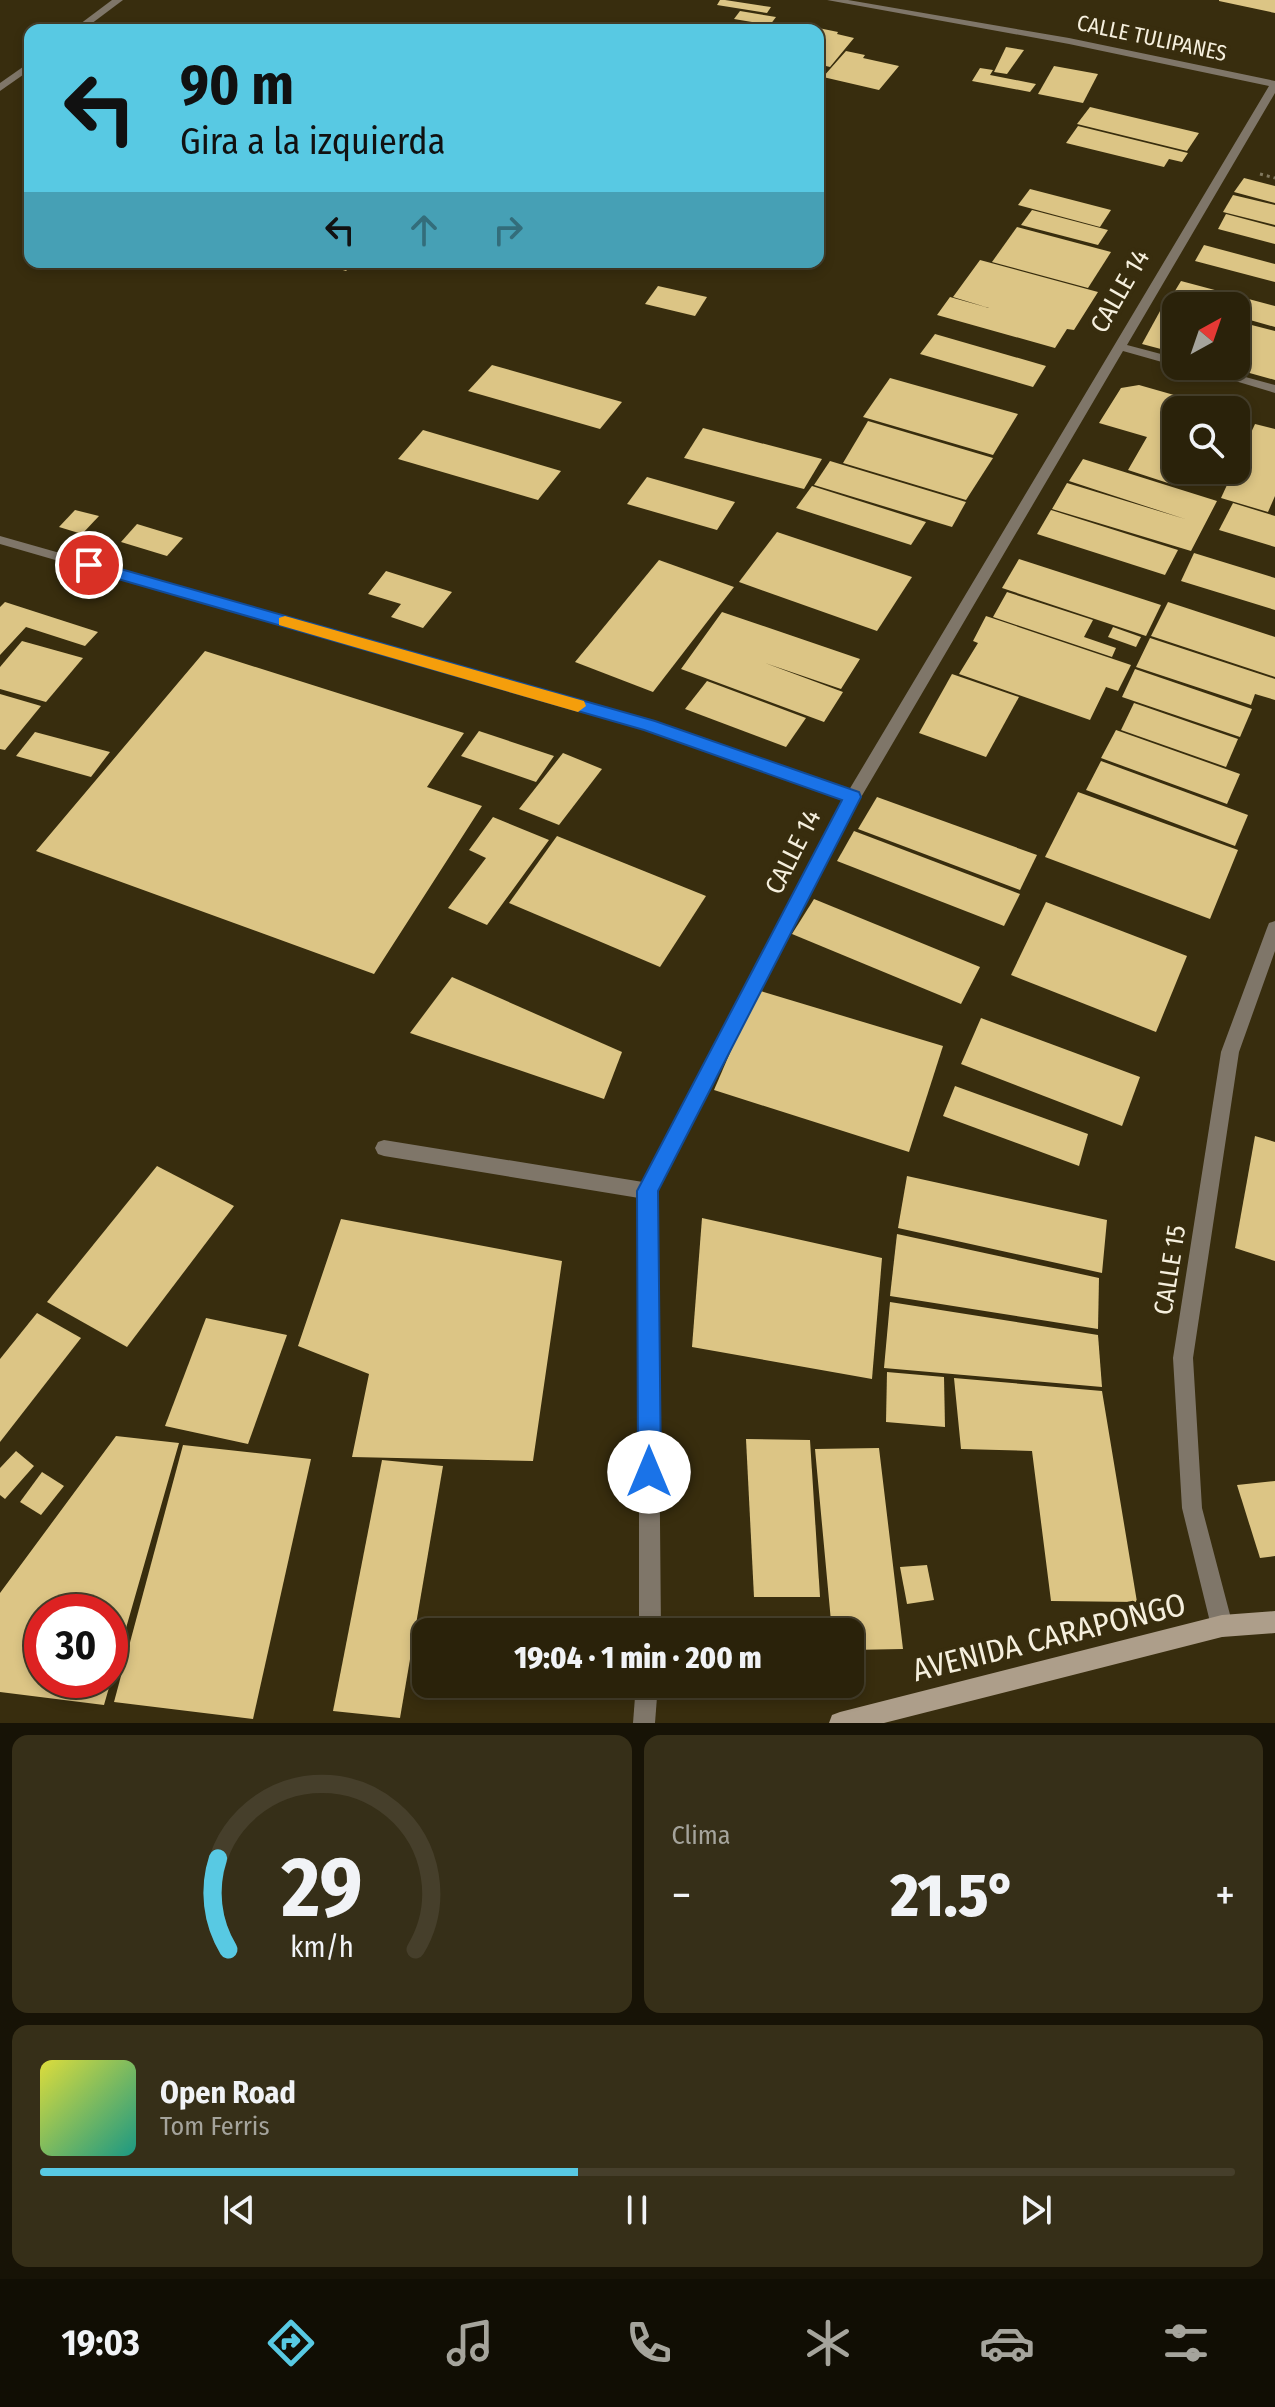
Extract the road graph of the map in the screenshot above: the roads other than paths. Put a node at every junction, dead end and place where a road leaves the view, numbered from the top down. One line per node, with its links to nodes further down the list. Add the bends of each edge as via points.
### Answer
1 (118, 0): 3 (street)
2 (832, 0): 5 (street, CALLE TULIPANES)
3 (85, 24)
4 (24, 70): 6 (street)
5 (1275, 84): 7 (street, CALLE 14)
6 (0, 88)
7 (1121, 347): 8 (street); 12 (street, CALLE 14)
8 (1162, 358)
9 (1242, 380): 10 (street)
10 (1275, 389)
11 (0, 540): 12 (street, via 649,726)
12 (853, 797): 15 (street, CALLE 14)
13 (1275, 928): 18 (street, CALLE 15, via 1230,1052 1183,1358 1192,1508)
14 (384, 1148): 15 (street)
15 (648, 1191): 16 (street, CALLE 14)
16 (650, 1618)
17 (1275, 1622): 18 (street, AVENIDA CARAPONGO)
18 (1222, 1626): 21 (street, AVENIDA CARAPONGO)
19 (646, 1698): 20 (street)
20 (644, 1723)
21 (840, 1723)

